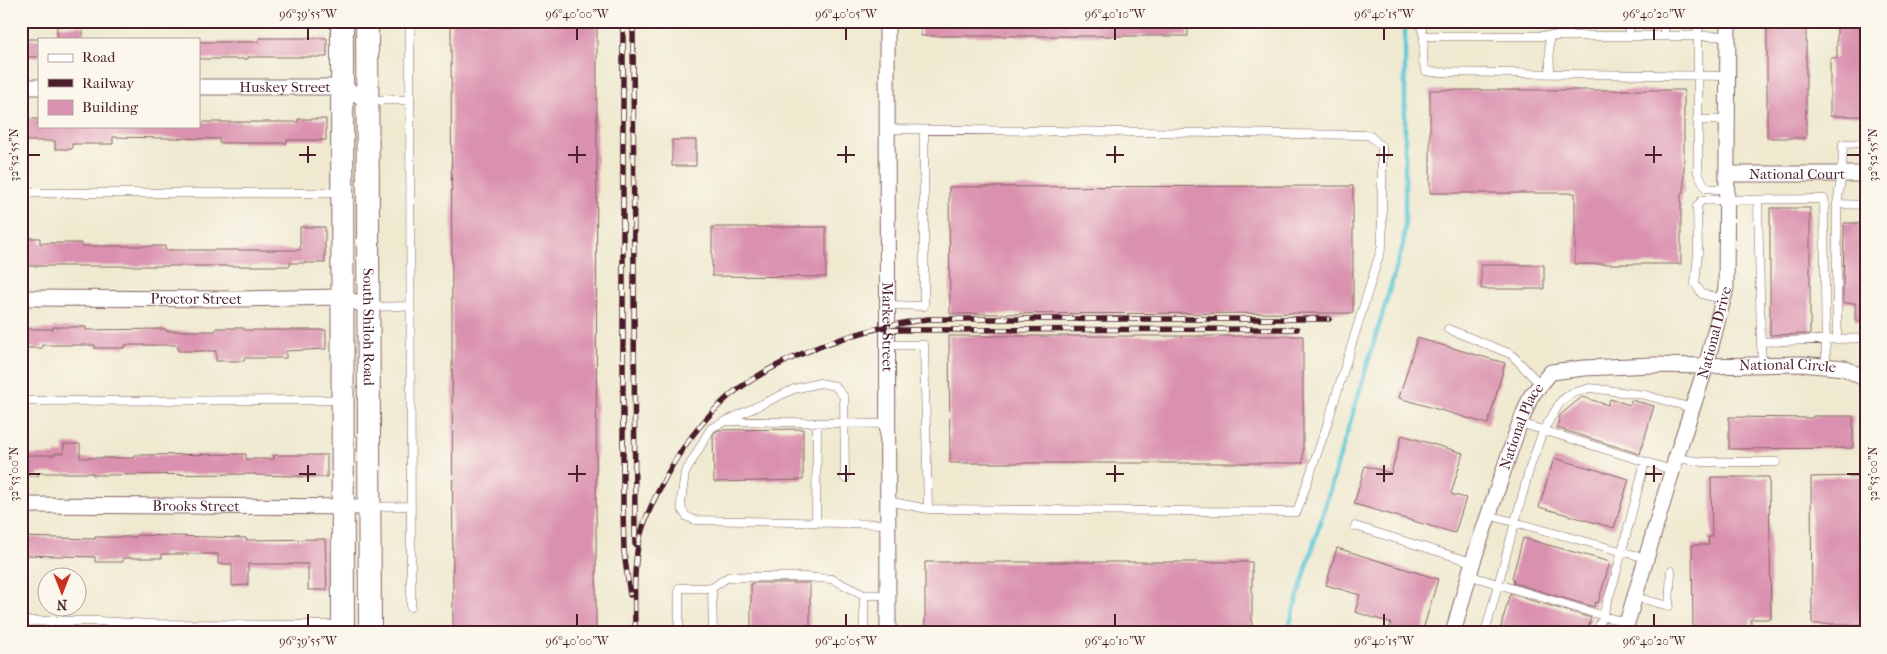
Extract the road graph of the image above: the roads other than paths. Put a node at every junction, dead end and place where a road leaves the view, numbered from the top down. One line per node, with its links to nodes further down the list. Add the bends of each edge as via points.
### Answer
1 (342, 21): 21 (main road, South Shiloh Road)
2 (367, 21): 22 (main road, South Shiloh Road)
3 (410, 21): 23 (lane)
4 (887, 21): 26 (street, Market Street)
5 (1419, 21): 10 (lane)
6 (1629, 21): 12 (lane)
7 (1664, 21): 13 (lane)
8 (1698, 21): 14 (lane)
9 (1728, 29): 14 (lane); 17 (street, National Drive)
10 (1424, 36): 11 (lane); 15 (lane, via 1423,66 1428,72)
11 (1549, 36): 12 (lane); 15 (lane)
12 (1629, 36): 13 (lane)
13 (1664, 36): 14 (lane)
14 (1698, 36): 16 (lane)
15 (1550, 73): 16 (lane)
16 (1697, 76): 17 (lane); 24 (lane)
17 (1728, 76): 25 (street, National Drive)
18 (21, 86): 19 (street)
19 (38, 87)
20 (200, 87): 21 (street, Huskey Street)
21 (342, 87): 22 (street, Huskey Street); 33 (main road, South Shiloh Road)
22 (368, 100): 23 (lane); 43 (main road, South Shiloh Road)
23 (410, 100): 42 (lane)
24 (1697, 120): 25 (lane); 34 (lane, via 1698,173 1706,188)
25 (1728, 120): 29 (street, National Drive)
26 (887, 129): 27 (lane); 41 (street, Market Street)
27 (924, 130): 41 (lane, via 924,306); 73 (lane, via 1369,135 1382,147 1382,246 1298,512)
28 (1866, 143): 30 (lane, via 1843,144)
29 (1728, 174): 30 (street, National Court); 34 (street, National Drive)
30 (1842, 174): 31 (street, National Court); 36 (lane)
31 (1866, 174)
32 (21, 193): 33 (lane)
33 (342, 193): 38 (main road, South Shiloh Road)
34 (1727, 195): 35 (lane); 40 (street, National Drive, via 1726,288); 40 (lane, via 1702,200 1697,206 1695,284 1702,294)
35 (1758, 200): 47 (lane, via 1824,199); 48 (lane)
36 (1837, 204): 37 (lane); 46 (lane)
37 (1866, 205)
38 (342, 297): 39 (street, Proctor Street); 43 (street, Proctor Street); 55 (main road, South Shiloh Road)
39 (21, 298)
40 (1723, 299): 51 (street, National Drive)
41 (888, 305): 49 (street, Market Street)
42 (410, 306): 43 (lane); 70 (lane)
43 (369, 307): 72 (main road, South Shiloh Road)
44 (1448, 329): 54 (lane, via 1512,354)
45 (1866, 338): 46 (lane)
46 (1837, 339): 47 (lane)
47 (1826, 340): 48 (lane); 52 (lane)
48 (1761, 342): 50 (lane)
49 (888, 345): 62 (street, Market Street); 73 (lane, via 924,345)
50 (1762, 365): 51 (street, National Circle); 52 (street, National Circle)
51 (1706, 366): 54 (street, National Place, via 1584,368 1551,372); 57 (street, National Drive)
52 (1826, 366): 53 (street, National Circle, via 1844,368)
53 (1866, 379)
54 (1541, 385): 60 (street, National Place, via 1531,396)
55 (342, 400): 56 (lane); 71 (main road, South Shiloh Road)
56 (21, 401)
57 (1692, 408): 63 (lane, via 1645,395 1590,388 1572,392 1561,402); 66 (street, National Drive)
58 (725, 421): 59 (lane); 61 (lane, via 794,389 820,383 835,386 844,397); 75 (lane, via 711,428 685,473 681,502 687,517 694,520)
59 (817, 423): 61 (lane); 75 (lane)
60 (1520, 423): 63 (lane); 74 (street, National Place)
61 (845, 424): 62 (lane); 67 (lane)
62 (888, 424): 68 (street, Market Street)
63 (1543, 431): 64 (lane); 76 (lane)
64 (1645, 462): 66 (lane); 79 (lane)
65 (1776, 462): 66 (lane)
66 (1674, 464): 80 (street, National Drive)
67 (845, 478)
68 (888, 501): 73 (lane); 77 (street, Market Street)
69 (21, 505): 71 (street, Brooks Street)
70 (411, 506): 72 (lane); 88 (lane)
71 (343, 507): 72 (street, Brooks Street); 92 (main road, South Shiloh Road)
72 (370, 507): 93 (main road, South Shiloh Road)
73 (928, 509)
74 (1488, 515): 76 (lane); 81 (street, National Place)
75 (816, 522): 77 (lane)
76 (1515, 522): 79 (lane); 83 (lane)
77 (888, 524): 86 (street, Market Street)
78 (1355, 526): 81 (lane)
79 (1622, 551): 80 (lane); 89 (lane)
80 (1646, 558): 87 (street, National Drive)
81 (1470, 568): 83 (lane); 98 (street, National Place)
82 (1671, 571): 87 (lane, via 1669,606)
83 (1498, 585): 89 (lane); 99 (lane)
84 (712, 588): 85 (lane, via 728,577 804,577 832,579); 94 (lane, via 679,588); 95 (lane)
85 (864, 595): 86 (lane); 96 (lane)
86 (888, 595): 97 (street, Market Street)
87 (1635, 597): 91 (street, National Drive)
88 (411, 607)
89 (1602, 616): 91 (lane); 100 (lane)
90 (21, 621): 92 (lane)
91 (1626, 628)
92 (343, 629)
93 (370, 633)
94 (679, 633)
95 (713, 633)
96 (864, 633)
97 (888, 633)
98 (1452, 633)
99 (1485, 633)
100 (1597, 633)

